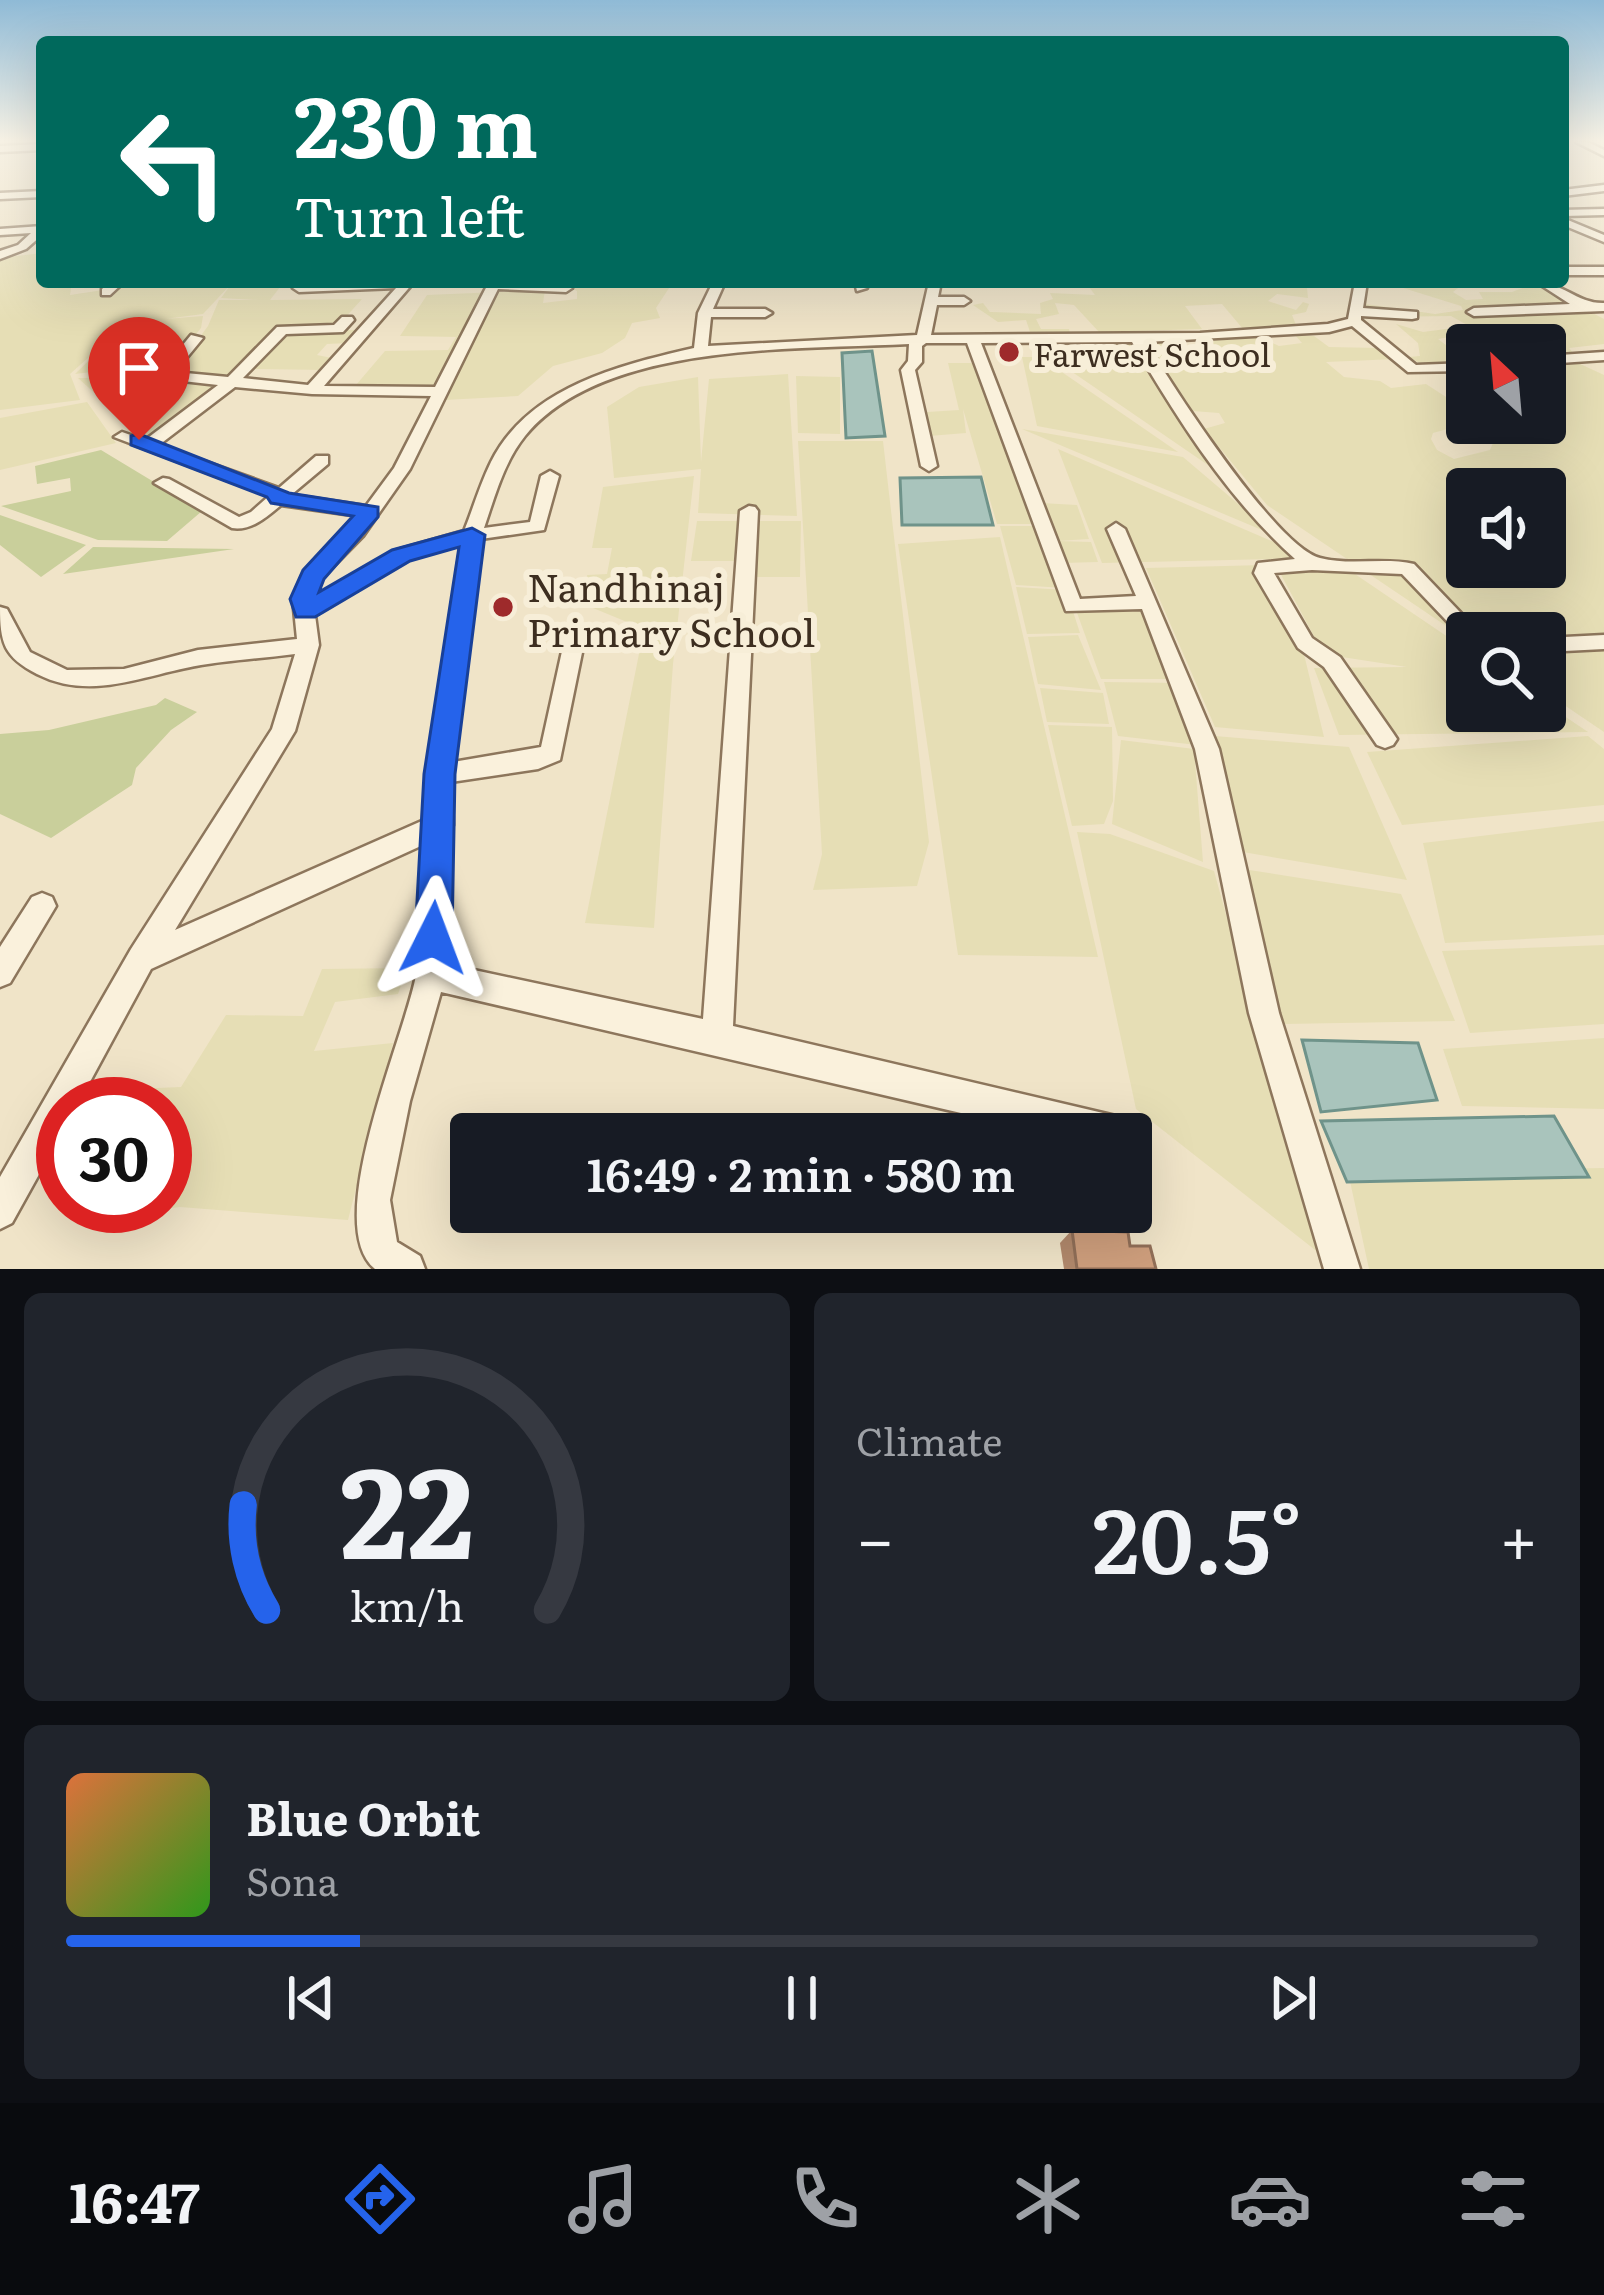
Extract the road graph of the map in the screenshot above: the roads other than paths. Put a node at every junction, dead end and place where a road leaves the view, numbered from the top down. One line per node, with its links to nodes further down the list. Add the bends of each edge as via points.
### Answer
1 (31, 201): 2 (street)
2 (22, 207)
3 (1604, 212): 4 (street)
4 (1569, 216)
5 (1569, 220): 9 (street)
6 (36, 229): 7 (street)
7 (0, 232)
8 (36, 234): 10 (street)
9 (1604, 239)
10 (22, 247): 11 (street); 12 (street)
11 (36, 247)
12 (0, 255)
13 (1602, 270): 14 (street)
14 (1569, 271)
15 (111, 288): 22 (street)
16 (404, 288): 43 (street)
17 (493, 288): 44 (street)
18 (715, 288): 28 (street)
19 (933, 288): 23 (street)
20 (1360, 288): 30 (street)
21 (1552, 288): 26 (street)
22 (106, 292)
23 (929, 301): 24 (street); 37 (street)
24 (964, 301)
25 (1604, 307): 26 (street)
26 (1586, 308): 27 (street); 32 (street)
27 (1474, 312)
28 (705, 313): 29 (street); 38 (street)
29 (765, 313)
30 (1356, 316): 31 (street); 34 (street, via 1329,328); 41 (street, via 1418,371)
31 (1412, 316)
32 (1604, 317)
33 (347, 320): 42 (street, via 338,329 282,330)
34 (1136, 337): 36 (street); 56 (street, via 1256,508)
35 (196, 338): 42 (street, via 165,375)
36 (972, 338): 37 (street); 57 (street, via 1070,602)
37 (923, 339): 38 (street); 48 (street, via 908,370)
38 (701, 351): 55 (street, via 638,365 542,411 500,460)
39 (1604, 356): 40 (street)
40 (1566, 359)
41 (1446, 369)
42 (230, 383): 43 (street); 46 (street)
43 (312, 390): 44 (street)
44 (439, 392): 53 (street, via 402,469)
45 (122, 437): 46 (street)
46 (149, 445): 51 (street)
47 (322, 460): 51 (street)
48 (928, 466)
49 (550, 476): 55 (street, via 538,526)
50 (163, 483): 51 (street, via 238,524)
51 (279, 499): 53 (street)
52 (749, 511): 72 (street)
53 (370, 512): 58 (street, via 312,576)
54 (1116, 530): 57 (street)
55 (472, 535): 58 (street, via 401,555); 66 (street)
56 (1312, 564): 59 (street, via 1408,568); 65 (street, via 1264,573 1305,643 1332,662)
57 (1149, 602): 76 (street, via 1207,749 1264,1013)
58 (306, 611): 64 (street)
59 (1450, 612)
60 (0, 614): 64 (street, via 22,657 64,678 124,677 198,658)
61 (576, 632): 66 (street, via 552,753)
62 (1604, 642): 63 (street)
63 (1566, 644)
64 (308, 645): 69 (street, via 283,730)
65 (1385, 740)
66 (440, 774): 67 (street)
67 (440, 825): 69 (street); 71 (street)
68 (42, 906): 70 (street)
69 (141, 959): 74 (street)
70 (0, 973)
71 (431, 975): 72 (street); 75 (street, via 373,1200 381,1252)
72 (717, 1038): 73 (street)
73 (1034, 1113)
74 (0, 1211)
75 (407, 1269)
76 (1342, 1269)

